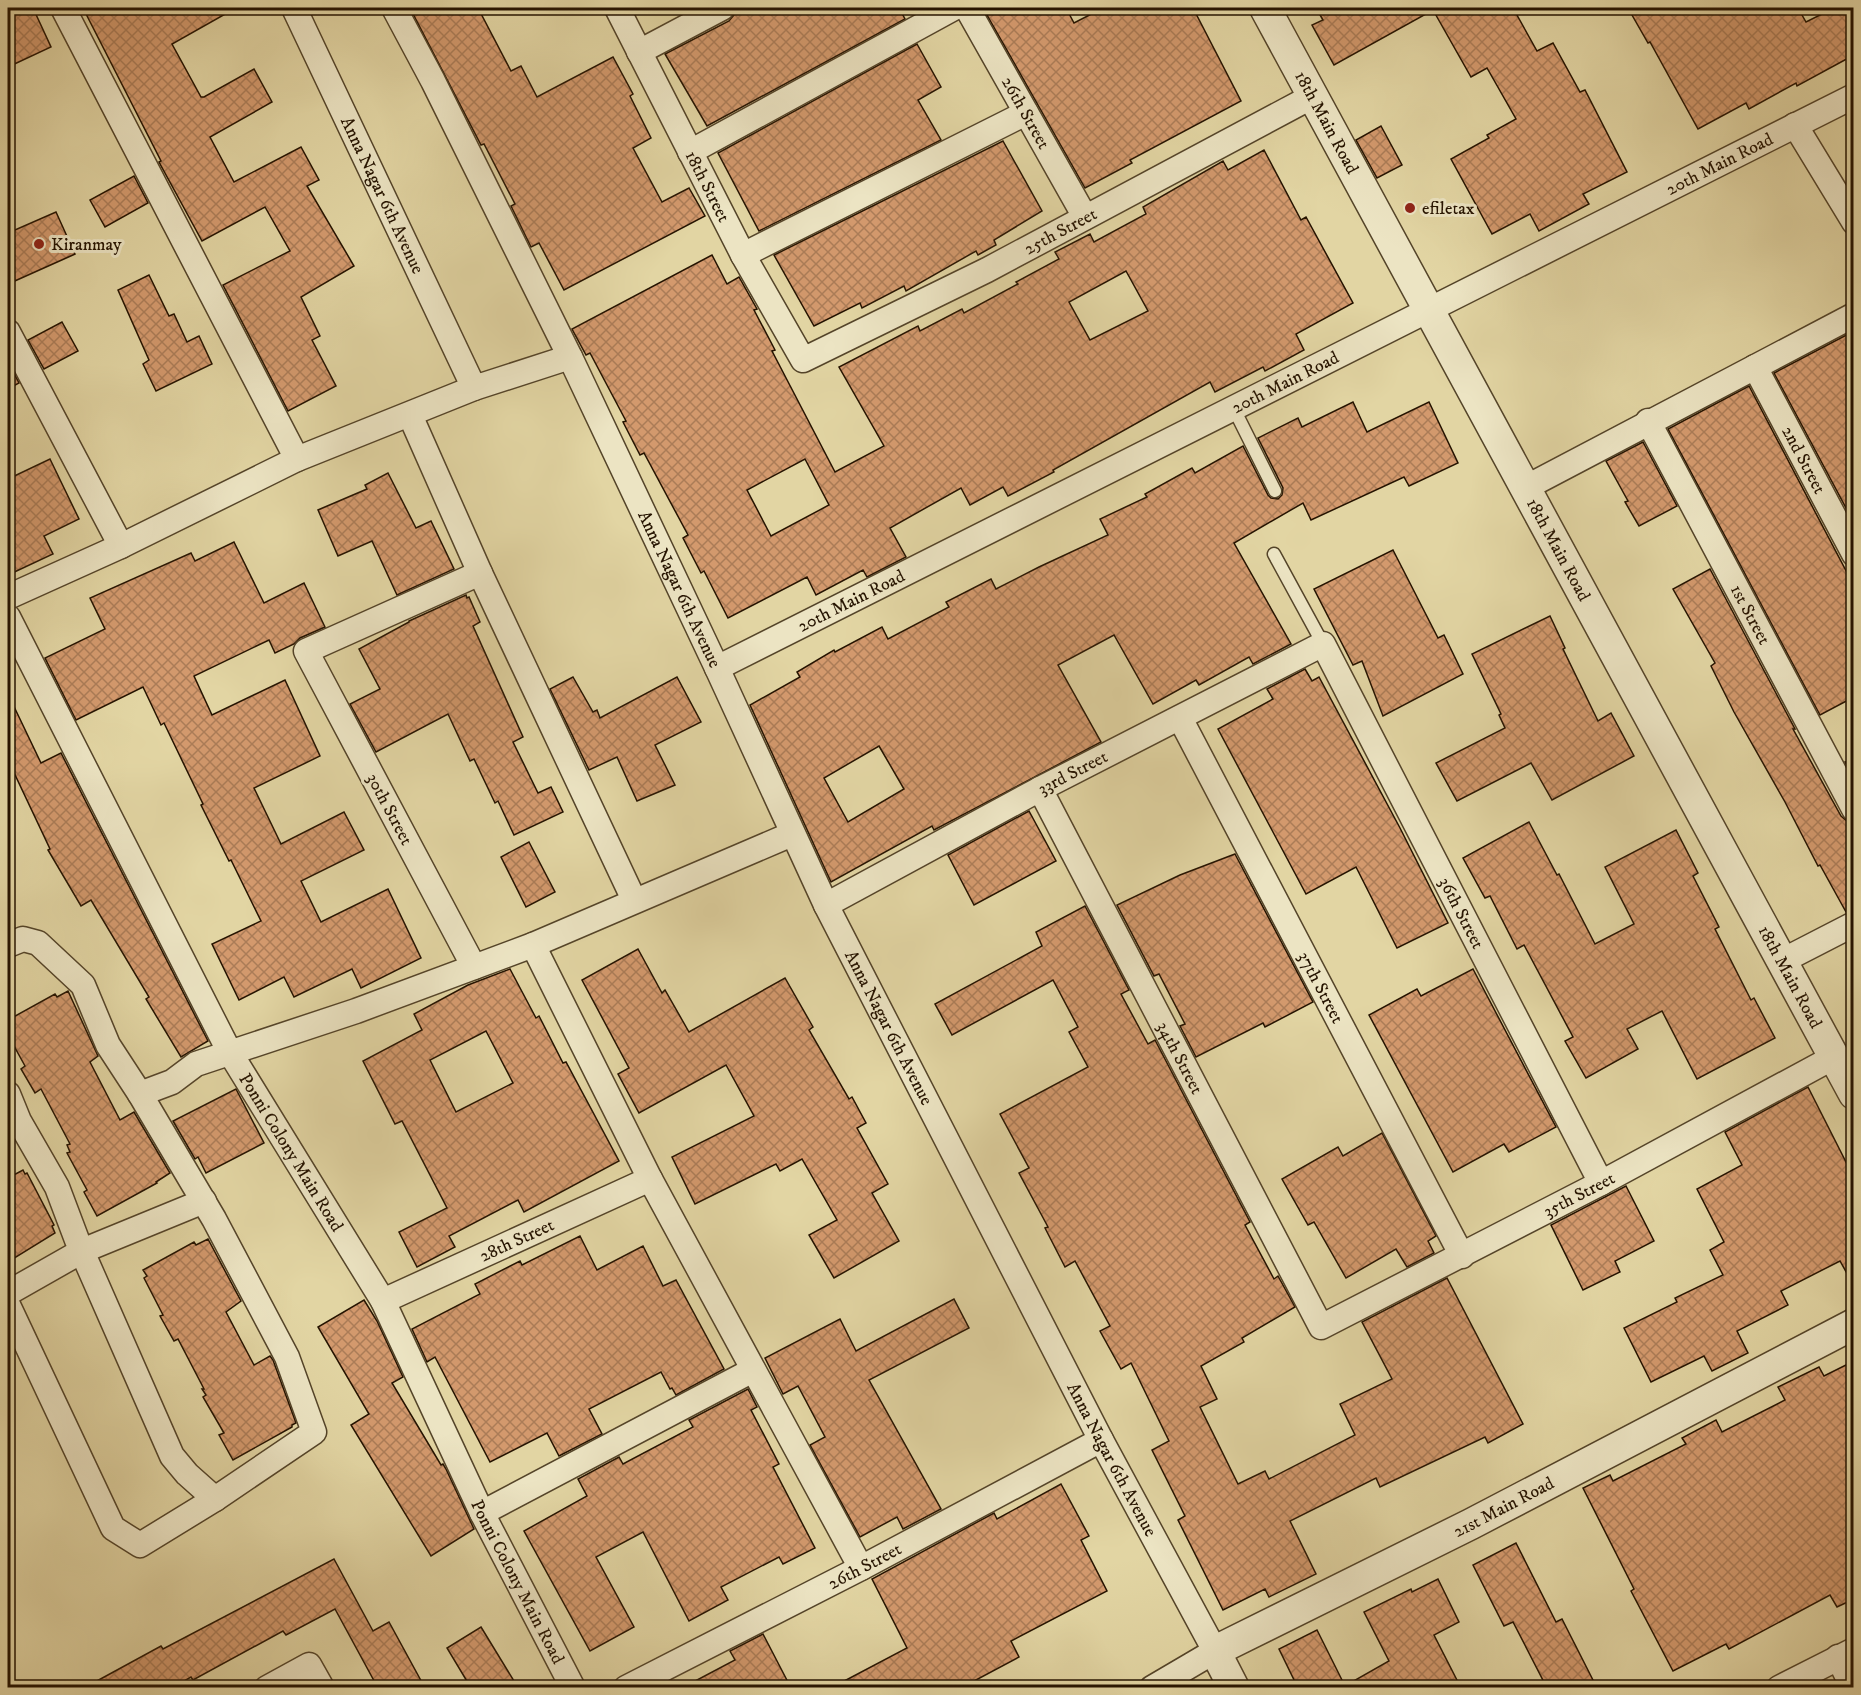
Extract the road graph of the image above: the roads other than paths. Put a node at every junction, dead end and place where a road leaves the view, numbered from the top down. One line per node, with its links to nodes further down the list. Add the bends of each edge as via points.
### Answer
1 (63, 8): 28 (street)
2 (294, 8): 24 (street, Anna Nagar 6th Avenue)
3 (394, 8): 21 (street, Anna Nagar 6th Avenue)
4 (617, 8): 9 (street, 18th Street)
5 (722, 8): 9 (street)
6 (954, 8): 14 (street)
7 (967, 8): 12 (street, 26th Street)
8 (1265, 8): 10 (street, 18th Main Road)
9 (639, 52): 14 (street, 18th Street)
10 (1313, 96): 15 (street, 25th Street); 18 (street, 18th Main Road)
11 (1854, 96): 13 (street, 20th Main Road)
12 (1026, 113): 15 (street, 26th Street); 17 (street)
13 (1795, 125): 16 (street); 18 (street, 20th Main Road)
14 (690, 152): 17 (street, 18th Street)
15 (1085, 217): 22 (street, 25th Street)
16 (1854, 222)
17 (743, 255): 22 (street, 18th Street)
18 (1429, 310): 25 (street, 20th Main Road); 29 (street, 18th Main Road)
19 (1854, 315): 23 (street)
20 (8, 332): 31 (street)
21 (570, 357): 24 (street); 38 (street, Anna Nagar 6th Avenue)
22 (803, 360)
23 (1755, 367): 27 (street); 33 (street, 2nd Street)
24 (474, 388): 26 (street)
25 (1233, 407): 30 (lane); 38 (street, 20th Main Road)
26 (410, 415): 28 (street); 34 (street)
27 (1648, 421): 29 (street); 41 (street, 1st Street)
28 (297, 459): 31 (street)
29 (1525, 488): 48 (street, 18th Main Road)
30 (1275, 491)
31 (121, 546): 35 (street)
32 (1274, 554): 37 (lane)
33 (1854, 554)
34 (480, 573): 43 (street); 49 (street, 30th Street, via 306,651)
35 (8, 597)
36 (8, 617): 50 (street, Ponni Colony Main Road)
37 (1323, 644): 39 (street, 33rd Street); 56 (street, 36th Street)
38 (717, 668): 42 (street, Anna Nagar 6th Avenue)
39 (1180, 718): 40 (street, 33rd Street); 59 (street, 37th Street)
40 (1040, 789): 44 (street, 33rd Street); 64 (street, 34th Street)
41 (1854, 808)
42 (792, 834): 43 (street); 44 (street, Anna Nagar 6th Avenue)
43 (634, 900): 47 (street)
44 (826, 905): 66 (street, Anna Nagar 6th Avenue)
45 (1854, 924): 48 (street)
46 (8, 945): 53 (street, via 23,939 38,943 83,985 108,1045)
47 (533, 945): 49 (street); 55 (street)
48 (1782, 961): 51 (street, 18th Main Road)
49 (474, 967): 50 (street)
50 (229, 1052): 53 (street, via 196,1064 172,1082); 61 (street, Ponni Colony Main Road)
51 (1834, 1057): 54 (street, 18th Main Road); 56 (street, 35th Street)
52 (8, 1094): 58 (street, via 57,1187)
53 (140, 1094): 57 (street)
54 (1854, 1094)
55 (650, 1179): 61 (street, 28th Street); 65 (street)
56 (1601, 1183): 59 (street, 35th Street)
57 (204, 1202): 58 (street); 67 (street, via 287,1357 314,1432)
58 (82, 1251): 60 (street); 67 (street, via 172,1456)
59 (1462, 1256): 64 (street, 35th Street)
60 (8, 1293)
61 (383, 1301): 68 (street, Ponni Colony Main Road)
62 (8, 1305): 67 (street, via 113,1528 140,1545)
63 (1854, 1324): 70 (street, 21st Main Road, via 1471,1524)
64 (1321, 1327)
65 (753, 1370): 68 (street); 69 (street)
66 (1101, 1440): 69 (street, 26th Street); 70 (street, Anna Nagar 6th Avenue)
67 (215, 1499)
68 (482, 1513): 74 (street, Ponni Colony Main Road)
69 (861, 1568): 75 (street, 26th Street)
70 (1215, 1651): 76 (street, 21st Main Road); 77 (street, Anna Nagar 6th Avenue)
71 (1846, 1653): 78 (street); 79 (street)
72 (267, 1688): 73 (street, via 309,1665)
73 (322, 1688)
74 (573, 1688)
75 (626, 1688)
76 (1152, 1688)
77 (1234, 1688)
78 (1779, 1688)
79 (1853, 1688)

